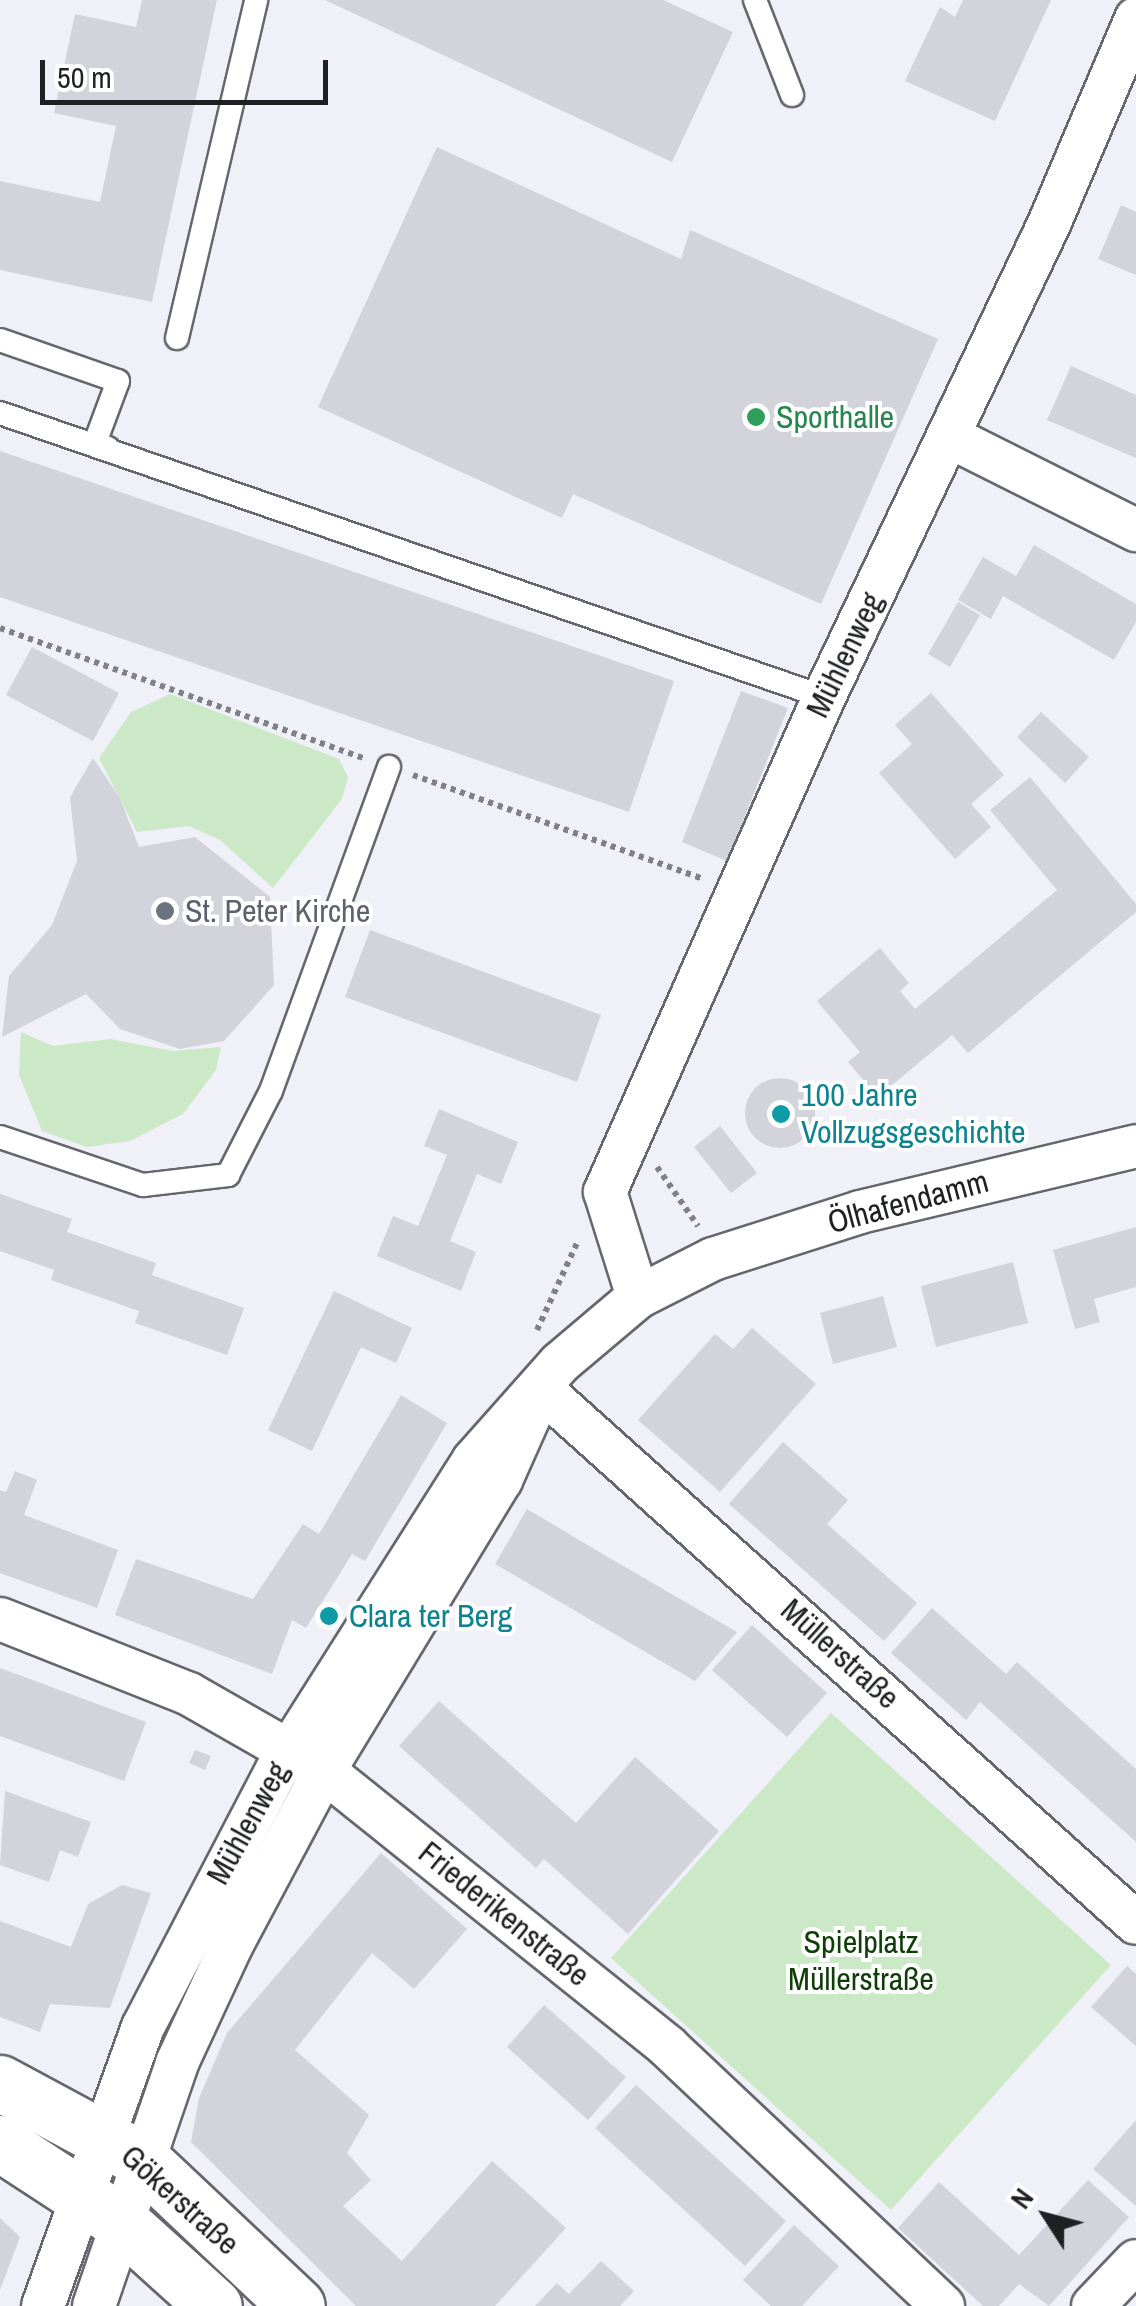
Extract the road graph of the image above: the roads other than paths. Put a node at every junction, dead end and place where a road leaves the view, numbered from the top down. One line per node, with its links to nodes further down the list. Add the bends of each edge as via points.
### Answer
1 (256, 0): 5 (lane)
2 (755, 0): 4 (lane)
3 (1136, 19): 8 (street, Mühlenweg)
4 (792, 96)
5 (177, 338)
6 (0, 340): 9 (lane, via 118,381 94,444)
7 (0, 414): 9 (lane)
8 (950, 437): 10 (street); 11 (street, Mühlenweg)
9 (108, 448): 11 (lane)
10 (1136, 530)
11 (824, 697): 16 (street, Mühlenweg, via 604,1192)
12 (390, 767): 13 (lane, via 271,1091 228,1174 142,1185)
13 (0, 1137)
14 (1136, 1146): 15 (street, Ölhafendamm, via 860,1212)
15 (699, 1266): 16 (street, Mühlenweg)
16 (638, 1297): 17 (street, Mühlenweg, via 592,1332)
17 (541, 1389): 19 (street, Mühlenweg, via 473,1461); 20 (street, Müllerstraße)
18 (0, 1619): 19 (street, Friederikenstraße, via 189,1694)
19 (307, 1760): 23 (street, Mühlenweg, via 231,1946); 30 (street, Friederikenstraße, via 668,2047)
20 (1136, 1923)
21 (0, 2083): 23 (main road, Gökerstraße)
22 (0, 2143): 24 (main road, Gökerstraße)
23 (121, 2146): 24 (street, Mühlenweg); 29 (main road, Gökerstraße)
24 (100, 2207): 26 (main road, Gökerstraße); 27 (street, Mühlenweg); 28 (street, Mühlenweg)
25 (1136, 2261): 31 (street)
26 (207, 2305)
27 (43, 2306)
28 (94, 2306)
29 (297, 2306)
30 (943, 2306)
31 (1093, 2306)

